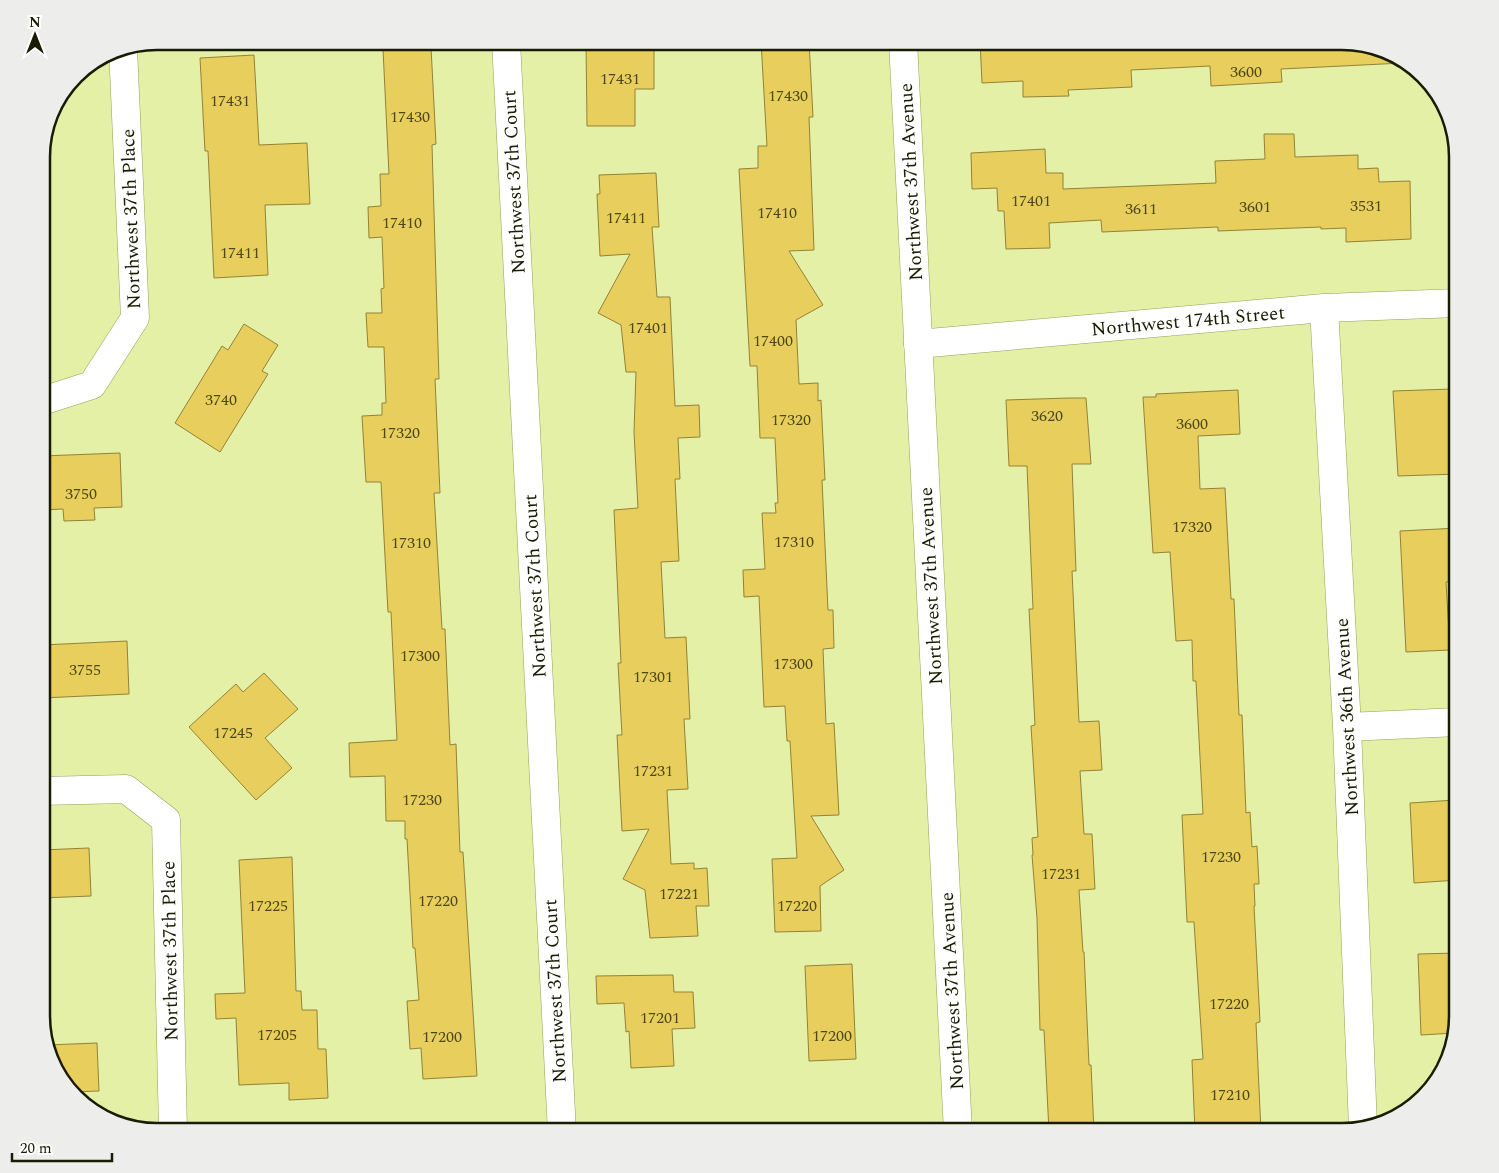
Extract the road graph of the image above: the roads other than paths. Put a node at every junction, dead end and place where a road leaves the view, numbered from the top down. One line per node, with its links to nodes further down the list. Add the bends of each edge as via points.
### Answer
1 (506, 50): 13 (street, Northwest 37th Court)
2 (903, 50): 6 (street, Northwest 37th Avenue)
3 (123, 56): 7 (street, Northwest 37th Place, via 135,318 92,385)
4 (1449, 303): 5 (street, Northwest 174th Street)
5 (1324, 308): 6 (street, Northwest 174th Street); 9 (street, Northwest 36th Avenue)
6 (918, 344): 14 (street, Northwest 37th Avenue)
7 (50, 398)
8 (1449, 722): 9 (street)
9 (1347, 727): 11 (street, Northwest 36th Avenue)
10 (50, 791): 12 (street, Northwest 37th Place, via 126,788 166,820)
11 (1369, 1119)
12 (173, 1123)
13 (562, 1123)
14 (958, 1123)

